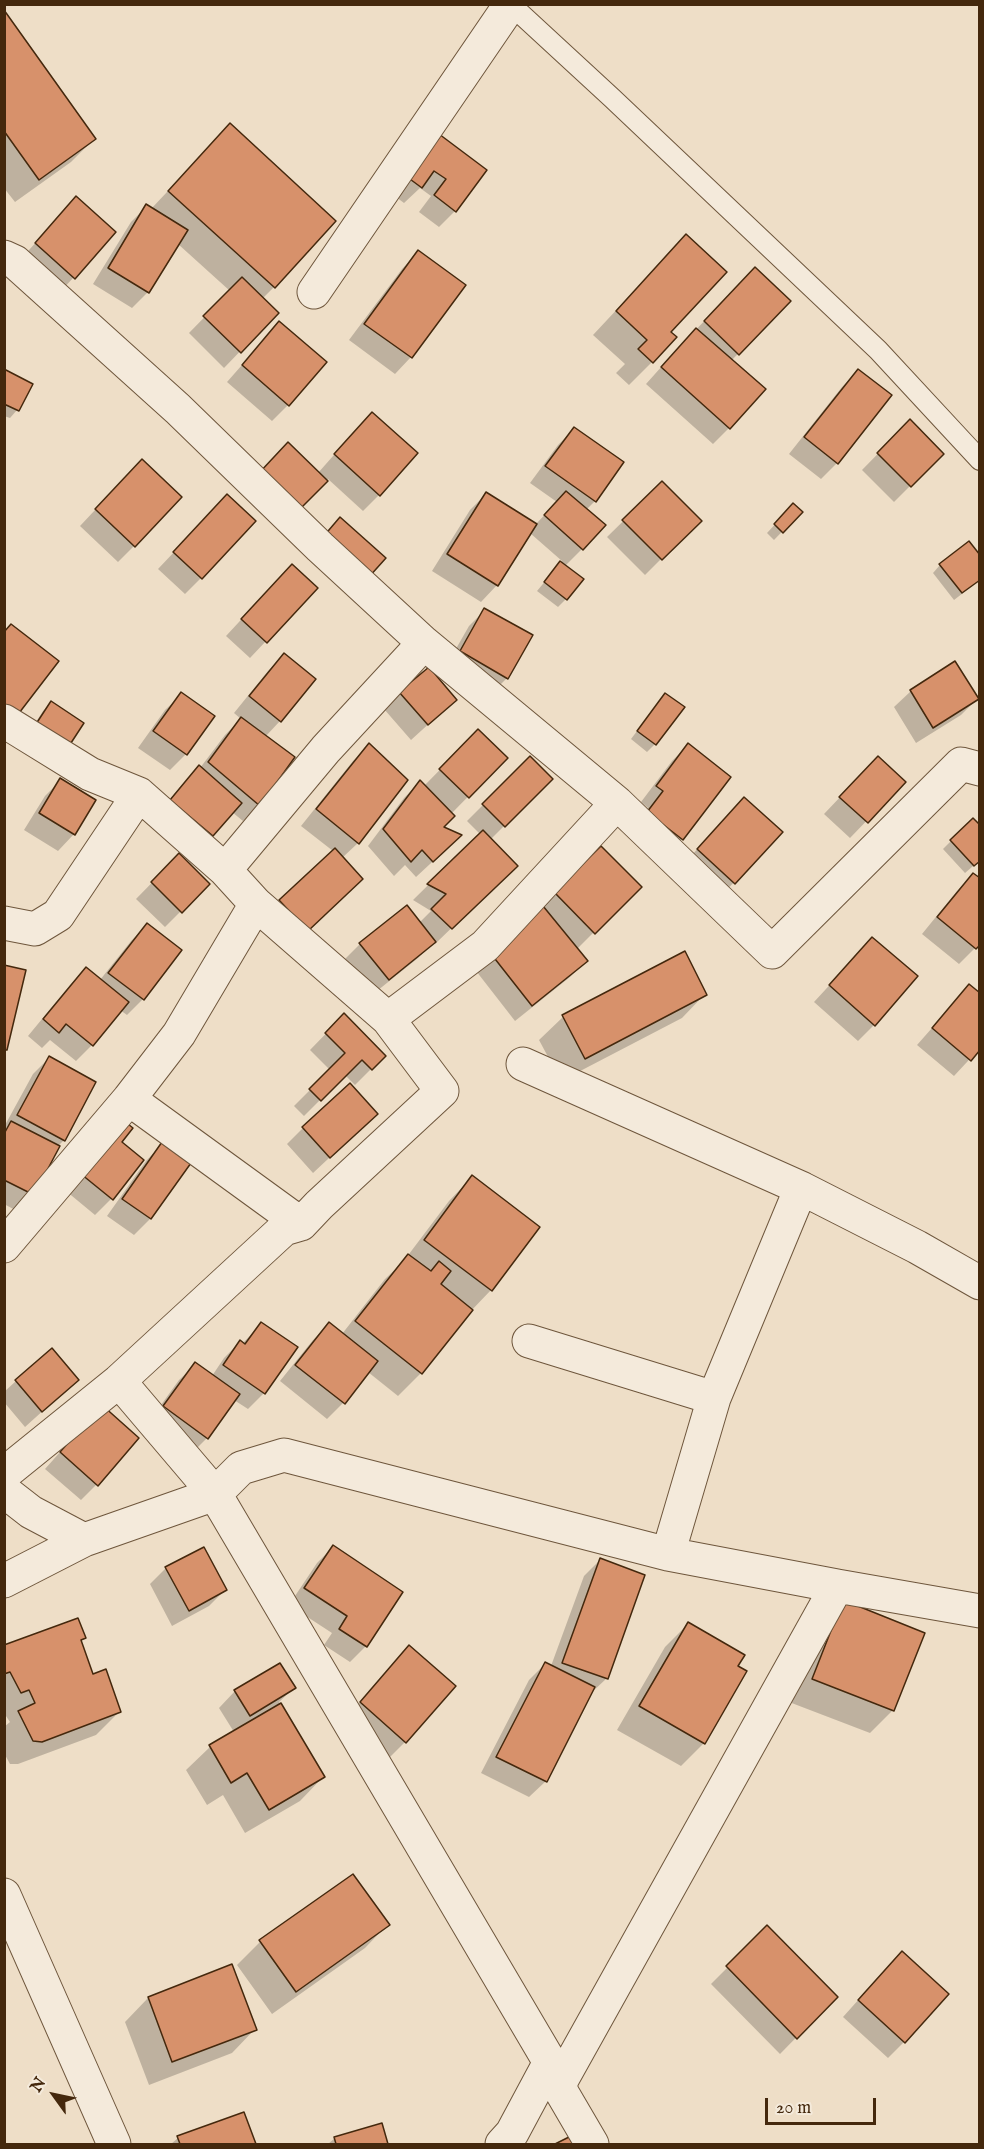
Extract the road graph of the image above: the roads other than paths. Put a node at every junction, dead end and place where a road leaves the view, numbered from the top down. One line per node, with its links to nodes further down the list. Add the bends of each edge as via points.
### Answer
1 (510, 5): 3 (street); 4 (lane, via 878,350)
2 (4, 257): 5 (street, via 15,262 178,409)
3 (314, 291)
4 (980, 460)
5 (423, 643): 9 (street); 10 (street, via 326,749)
6 (4, 721): 8 (street, via 90,774)
7 (980, 769): 9 (street, via 961,764 772,952)
8 (140, 795): 10 (street); 12 (street, via 58,915 35,929)
9 (618, 803): 13 (street, via 485,946)
10 (225, 870): 11 (street)
11 (256, 904): 13 (street); 15 (street, via 179,1034)
12 (4, 923)
13 (388, 1019): 17 (street, via 442,1091)
14 (523, 1064): 16 (street)
15 (129, 1099): 17 (street); 18 (street)
16 (801, 1188): 19 (street); 22 (street)
17 (301, 1224): 21 (street, via 284,1229)
18 (4, 1246)
19 (980, 1283)
20 (529, 1341): 22 (street)
21 (119, 1381): 23 (street); 25 (street)
22 (714, 1398): 27 (street)
23 (4, 1474)
24 (4, 1491): 26 (street, via 31,1512)
25 (215, 1494): 26 (street); 27 (street, via 241,1468 284,1455); 32 (street)
26 (84, 1540): 28 (street)
27 (668, 1554): 29 (street)
28 (4, 1581)
29 (837, 1586): 30 (street); 32 (street)
30 (980, 1611)
31 (4, 1895): 33 (street)
32 (556, 2071): 34 (street); 35 (street, via 561,2091)
33 (114, 2145)
34 (501, 2145)
35 (592, 2145)

